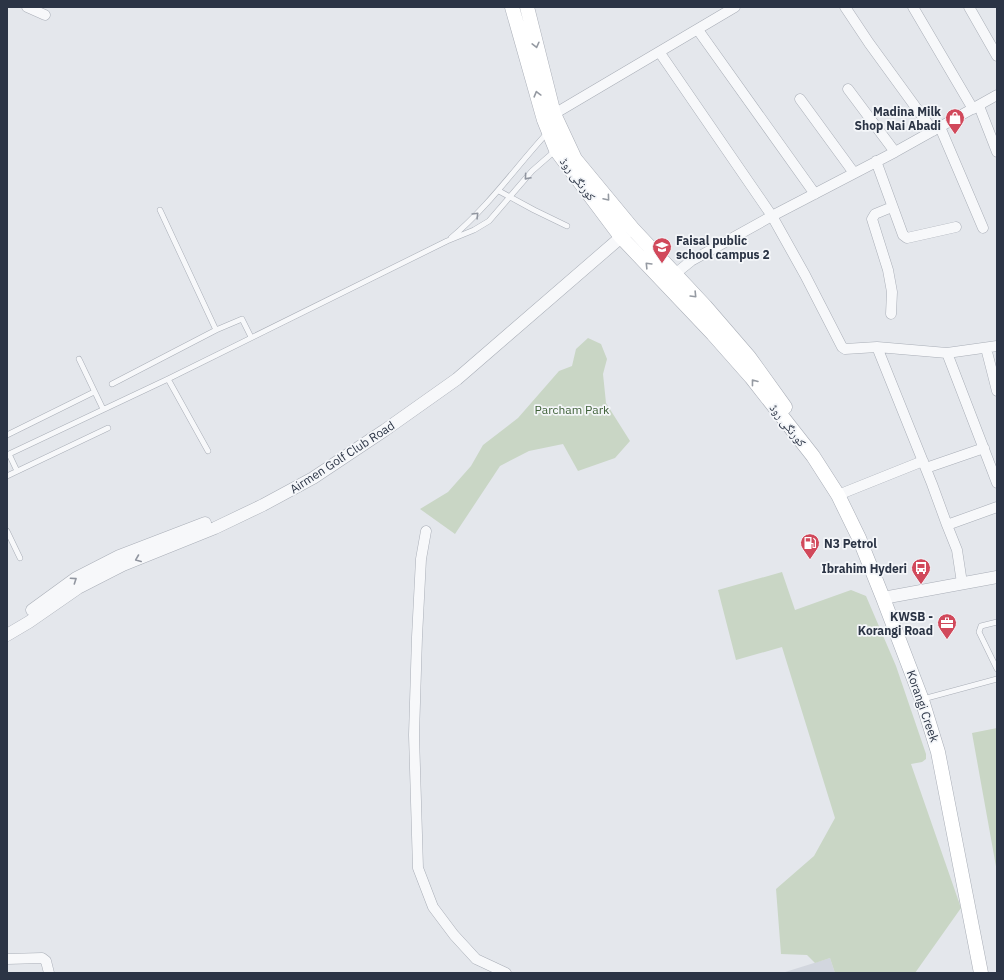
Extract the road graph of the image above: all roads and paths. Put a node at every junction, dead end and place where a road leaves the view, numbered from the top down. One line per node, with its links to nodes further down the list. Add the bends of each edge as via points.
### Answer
1 (27, 7): 8 (street)
2 (512, 7): 16 (main road, کورنگی روڈ, one-way to 2)
3 (527, 7): 16 (main road, کورنگی روڈ, one-way to 16)
4 (735, 7): 9 (street)
5 (845, 7): 17 (street, via 869,43)
6 (913, 7): 15 (street)
7 (969, 7): 11 (street)
8 (45, 15)
9 (698, 30): 10 (street); 24 (street)
10 (660, 53): 16 (street); 28 (street)
11 (997, 56)
12 (848, 89): 19 (street)
13 (997, 95): 15 (street)
14 (800, 99): 22 (street)
15 (976, 108): 17 (street); 20 (street)
16 (551, 122): 18 (main road, کورنگی روڈ); 23 (lane)
17 (936, 129): 19 (street); 31 (street)
18 (561, 146): 25 (lane, one-way to 25, via 532,171); 32 (main road, کورنگی روڈ, via 574,159)
19 (895, 152): 21 (street)
20 (997, 152)
21 (876, 161): 22 (street); 26 (street)
22 (854, 173): 24 (street)
23 (499, 190): 25 (lane); 33 (lane, one-way to 23, via 472,220)
24 (815, 194): 28 (street)
25 (509, 197): 29 (lane); 33 (lane, via 489,221)
26 (892, 207): 30 (street, via 903,235 907,238); 35 (street, via 875,214 872,219 888,270 892,292)
27 (160, 210): 36 (lane)
28 (772, 216): 34 (street, via 692,261); 39 (street, via 842,347)
29 (567, 226)
30 (956, 227)
31 (983, 228)
32 (624, 230): 34 (main road, کورنگی روڈ); 53 (main road, کورنگی روڈ, one-way to 32, via 751,377); 68 (street, Airmen Golf Club Road, one-way to 32, via 76,578 107,562 213,520 309,471 453,372); 69 (street, Airmen Golf Club Road, one-way to 69, via 457,379 313,478 215,528 123,564 78,588)
33 (447, 241): 37 (lane)
34 (675, 274): 53 (main road, کورنگی روڈ, one-way to 53, via 749,357 798,426)
35 (891, 314)
36 (216, 330): 37 (lane, via 242,319); 44 (lane)
37 (251, 337): 43 (lane)
38 (997, 346): 40 (street)
39 (877, 347): 41 (street); 54 (street)
40 (986, 348): 41 (street); 45 (street)
41 (947, 353): 50 (street)
42 (79, 359): 46 (lane)
43 (168, 379): 47 (lane); 51 (lane)
44 (112, 384)
45 (997, 391)
46 (94, 392): 47 (lane); 49 (lane)
47 (103, 409): 52 (lane)
48 (108, 428): 55 (lane)
49 (7, 435)
50 (984, 448): 54 (street); 57 (street)
51 (208, 451)
52 (8, 454): 55 (lane)
53 (813, 456): 58 (main road, Korangi Creek)
54 (925, 465): 58 (street); 60 (street)
55 (17, 471): 56 (lane)
56 (7, 476)
57 (997, 483)
58 (838, 495): 66 (main road, Korangi Creek)
59 (997, 507): 60 (street)
60 (947, 525): 65 (street, via 957,550)
61 (7, 531): 63 (lane)
62 (426, 532): 75 (street, via 421,559 414,735 418,868 433,907 454,936 476,959)
63 (20, 558)
64 (997, 577): 65 (street)
65 (962, 583): 66 (street)
66 (883, 598): 72 (main road, Korangi Creek)
67 (997, 622): 70 (lane, via 981,626 979,632)
68 (7, 626)
69 (7, 635)
70 (997, 669)
71 (997, 679): 72 (lane)
72 (922, 700): 76 (main road, Korangi Creek, via 938,752)
73 (7, 959): 74 (street, via 42,958 49,966)
74 (49, 973)
75 (506, 973)
76 (981, 973)

